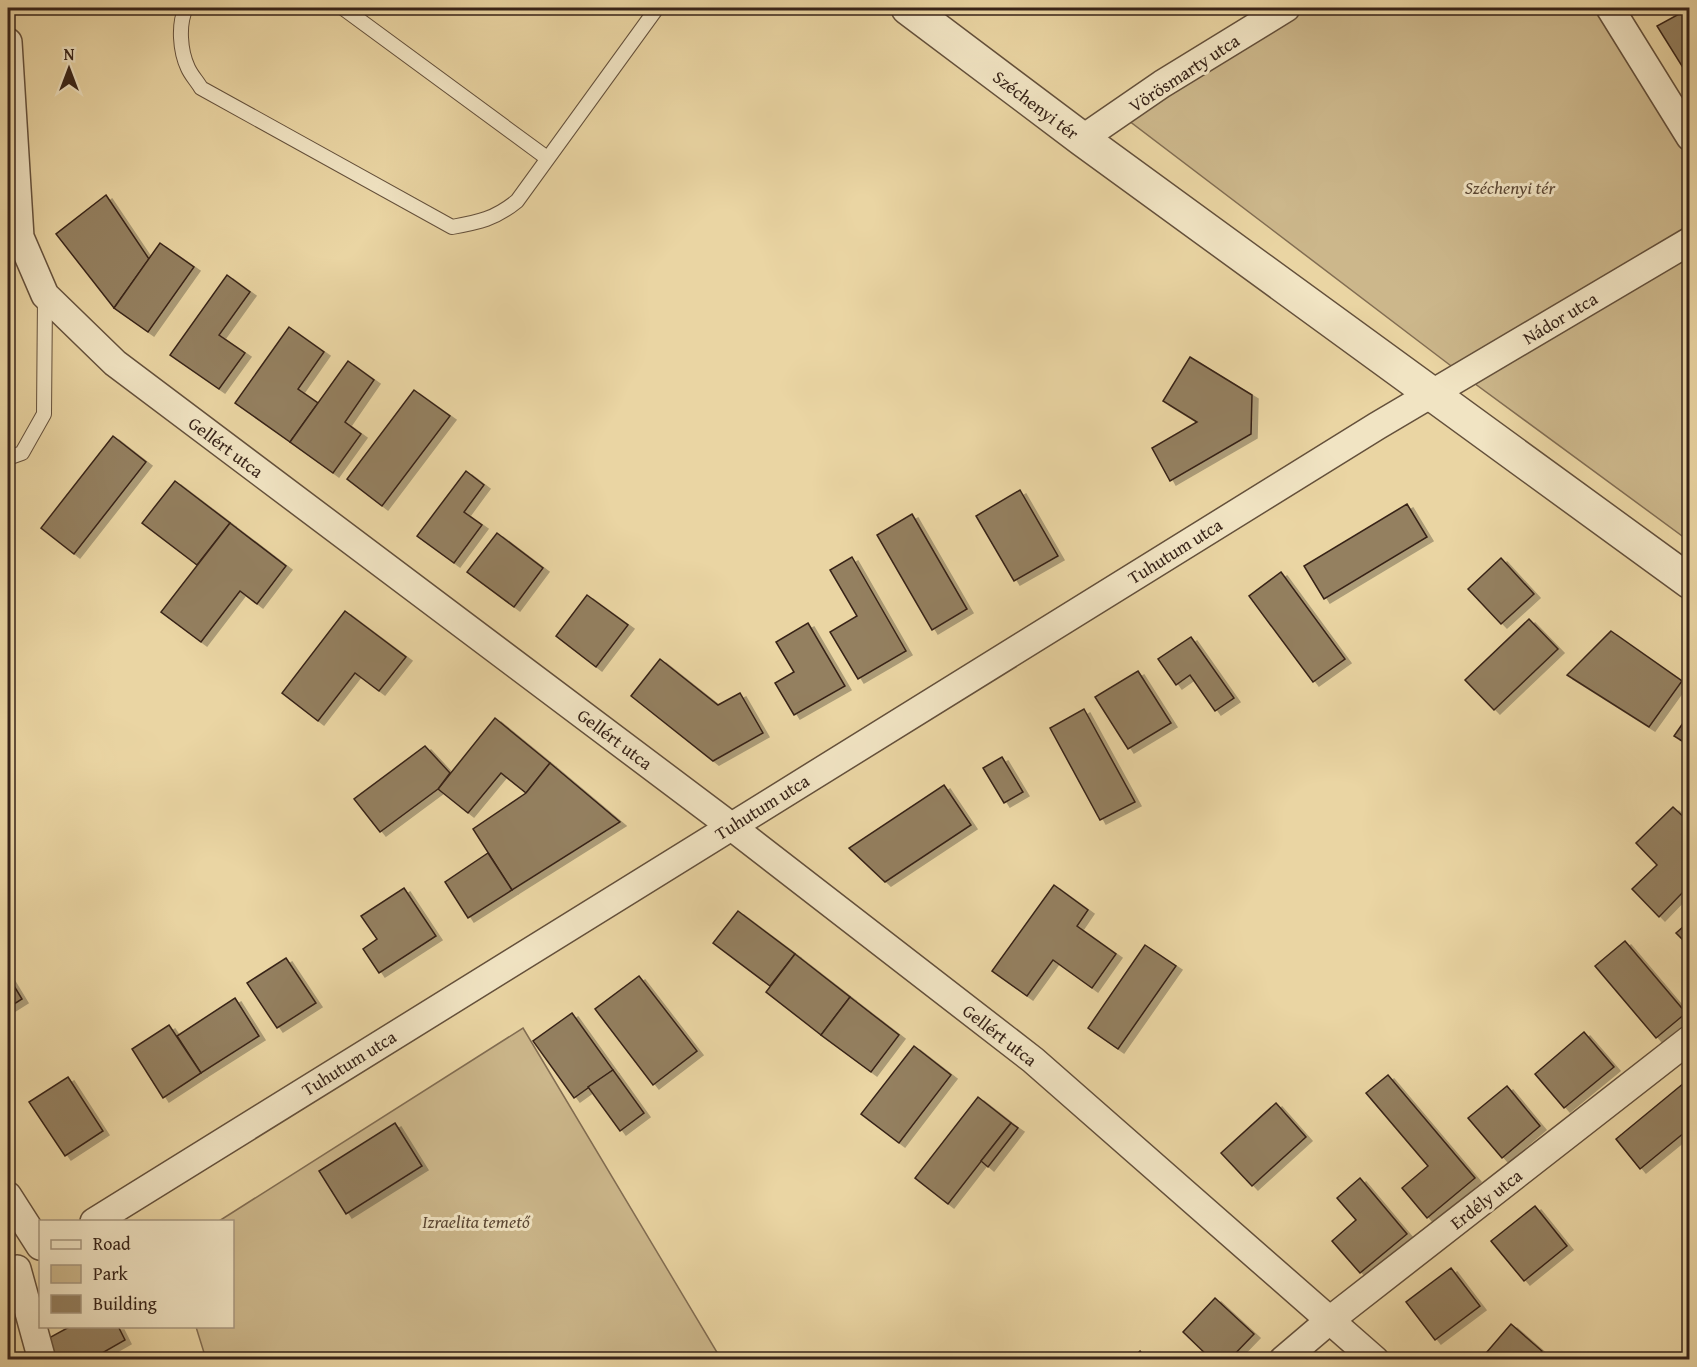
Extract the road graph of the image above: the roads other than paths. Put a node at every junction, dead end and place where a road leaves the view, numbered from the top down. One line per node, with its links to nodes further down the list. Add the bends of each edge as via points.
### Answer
1 (186, 8): 10 (lane, via 182,15 181,45 188,68 201,88 452,227 501,214 517,201)
2 (343, 8): 10 (lane)
3 (657, 8): 10 (lane)
4 (908, 8): 9 (street, Széchenyi tér)
5 (1286, 8): 9 (street, Vörösmarty utca, via 1162,84)
6 (1610, 8): 8 (street)
7 (8, 42): 12 (street, Gellért utca, via 20,237)
8 (1689, 137)
9 (1082, 139): 13 (street, Széchenyi tér)
10 (547, 158)
11 (1689, 241): 13 (street, Nádor utca)
12 (45, 295): 14 (lane, via 44,414 22,453); 16 (street, Gellért utca, via 115,363)
13 (1431, 394): 15 (street, Széchenyi tér); 16 (street, Tuhutum utca)
14 (8, 458)
15 (1689, 582)
16 (732, 827): 19 (street, Tuhutum utca); 23 (street, Gellért utca, via 1033,1060)
17 (1689, 1040): 23 (street, Erdély utca)
18 (8, 1196): 20 (street)
19 (96, 1220)
20 (39, 1244)
21 (39, 1256): 22 (street)
22 (12, 1272): 24 (street)
23 (1330, 1320): 25 (street, Erdély utca); 26 (street, Gellért utca)
24 (42, 1359)
25 (1283, 1359)
26 (1375, 1359)

